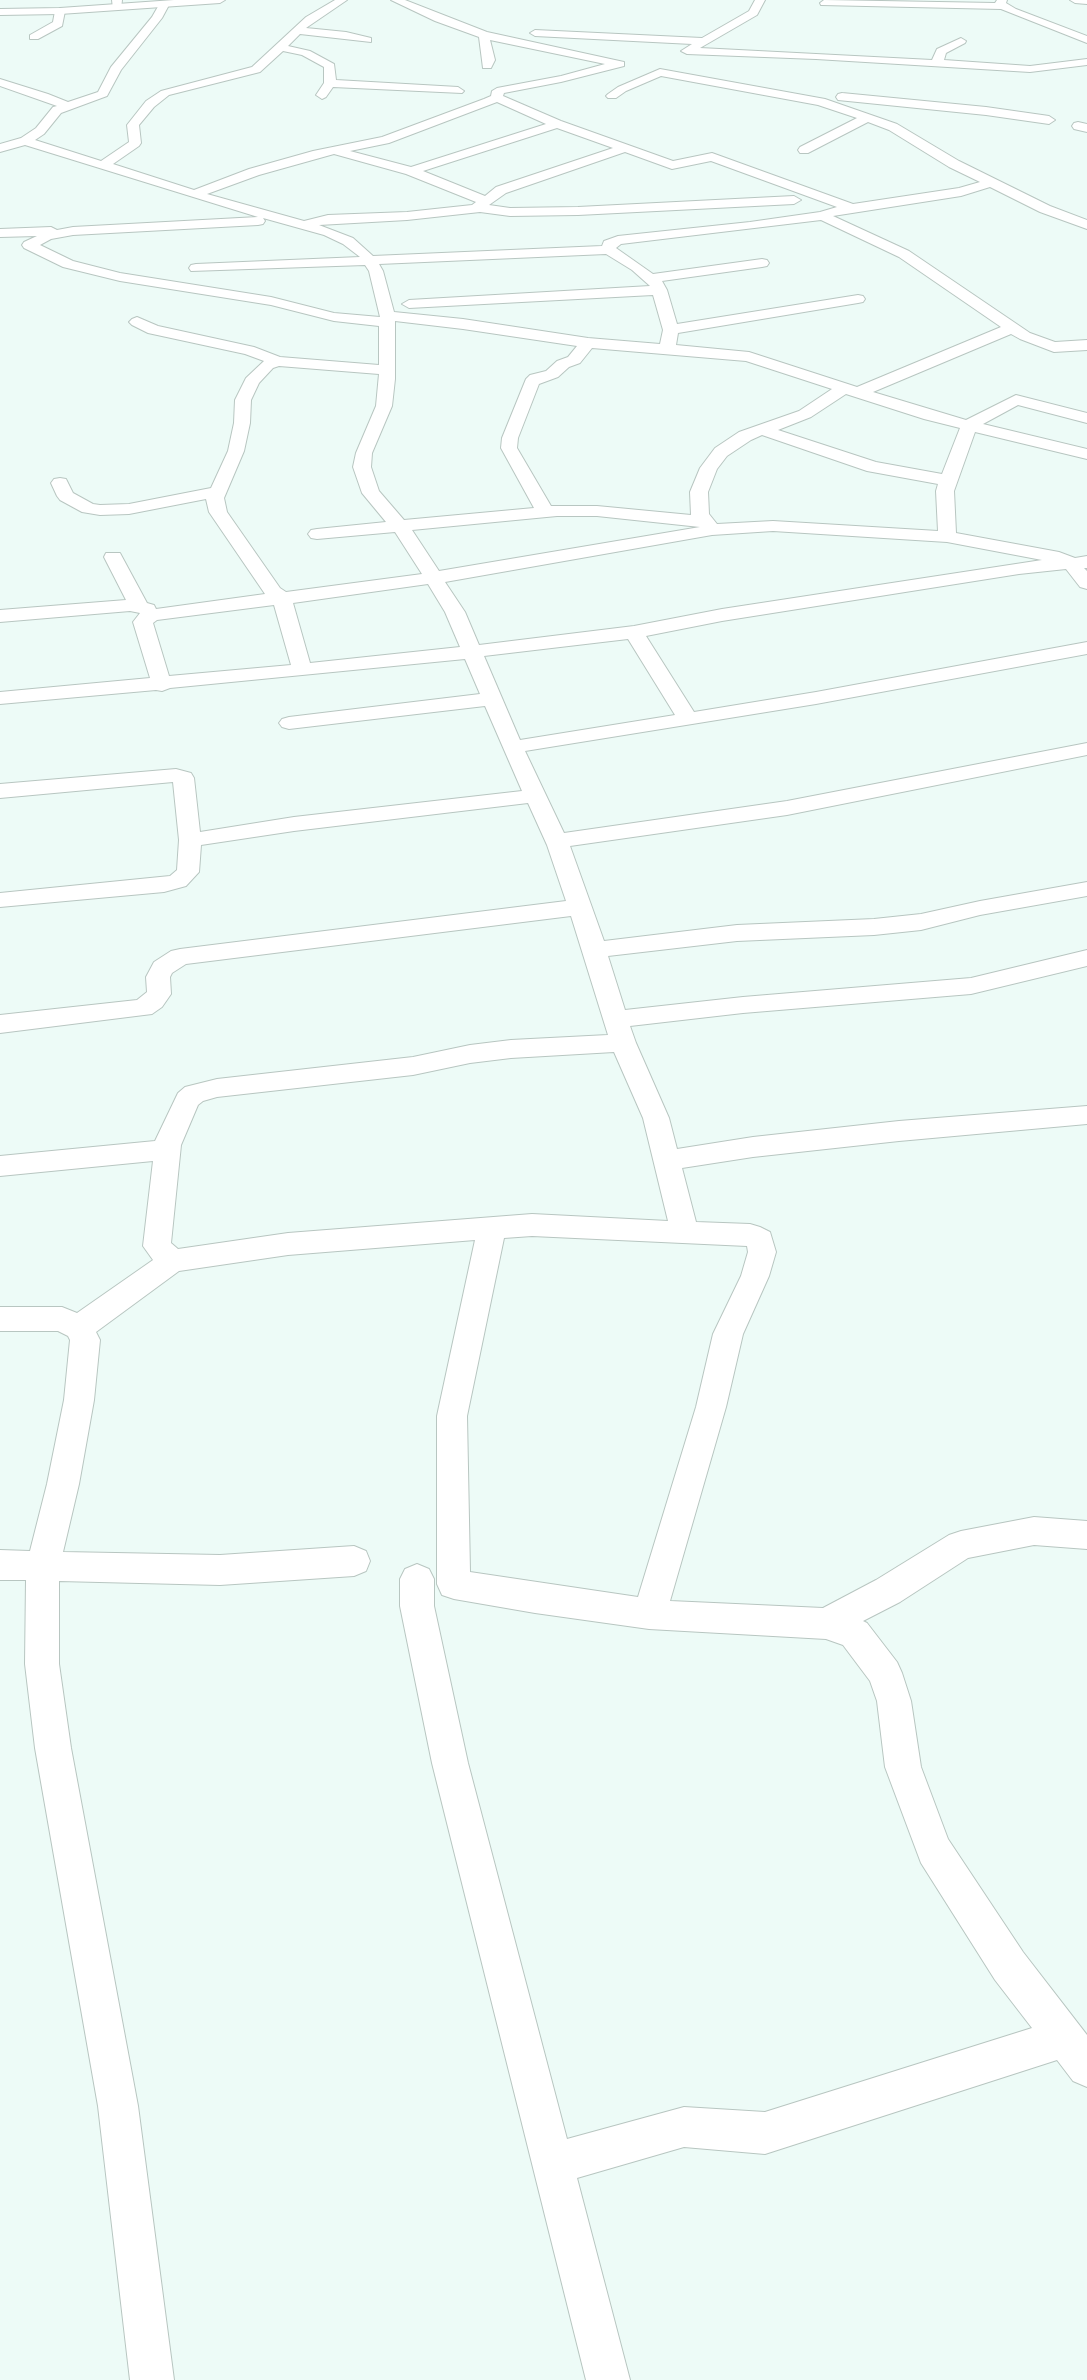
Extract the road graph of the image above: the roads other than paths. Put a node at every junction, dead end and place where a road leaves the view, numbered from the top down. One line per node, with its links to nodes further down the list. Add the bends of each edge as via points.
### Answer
1 (220, 0): 10 (street)
2 (342, 0): 14 (street, via 310,19)
3 (396, 0): 15 (street)
4 (760, 0): 19 (street, via 753,13)
5 (1075, 0): 6 (street)
6 (1087, 2)
7 (1002, 3): 9 (street); 18 (street)
8 (117, 4): 10 (street); 11 (street)
9 (821, 4): 13 (street)
10 (164, 5): 37 (street, via 115,69 103,94)
11 (60, 11): 12 (street); 16 (street, via 58,24)
12 (0, 12)
13 (853, 15)
14 (297, 31): 17 (street); 21 (street)
15 (480, 34): 19 (street, via 553,33); 25 (street, via 489,60); 26 (street)
16 (34, 37)
17 (367, 40)
18 (1087, 40)
19 (703, 41): 22 (street)
20 (961, 41): 24 (street, via 941,52)
21 (280, 47): 29 (street, via 306,53 330,66); 46 (street, via 256,70 165,93 150,104 133,125 135,143)
22 (687, 51): 24 (street); 27 (street)
23 (1087, 62): 24 (street, via 1041,69)
24 (937, 63)
25 (486, 66)
26 (628, 66): 27 (street); 36 (street, via 501,90)
27 (660, 72): 33 (street); 35 (street)
28 (0, 82): 30 (street)
29 (330, 83): 31 (street); 34 (street)
30 (16, 86): 32 (street); 37 (street)
31 (458, 91)
32 (0, 92)
33 (769, 92): 38 (street, via 821,102); 39 (street, via 968,109)
34 (323, 96)
35 (612, 96)
36 (497, 98): 40 (street); 45 (street, via 385,140)
37 (66, 106): 41 (street, via 57,110 40,131)
38 (868, 117): 44 (street); 48 (street, via 893,127 941,157)
39 (1049, 120)
40 (557, 124): 43 (street); 47 (street)
41 (25, 141): 42 (street); 46 (street, via 26,144)
42 (0, 148)
43 (626, 148): 52 (street, via 501,190); 53 (street, via 672,165 712,157)
44 (804, 150)
45 (337, 151): 47 (street); 49 (street, via 254,172)
46 (103, 165): 49 (street)
47 (411, 171): 52 (street)
48 (992, 182): 53 (street, via 953,193); 58 (street, via 1045,209)
49 (200, 196): 51 (street); 56 (street)
50 (794, 200): 52 (street, via 578,211 510,212)
51 (183, 205)
52 (480, 205): 57 (street, via 408,216 328,219)
53 (852, 208): 55 (street)
54 (167, 212): 59 (street)
55 (823, 216): 62 (street, via 618,240 609,244); 72 (street, via 904,254)
56 (279, 219): 57 (street); 59 (street)
57 (304, 225): 63 (street, via 348,241)
58 (1087, 225)
59 (135, 228): 61 (street)
60 (4, 230): 61 (street)
61 (65, 232): 69 (street, via 24,246 68,264 120,277 271,301 334,317)
62 (609, 250): 63 (street); 66 (street)
63 (370, 262): 65 (street); 69 (street, via 376,271)
64 (762, 263): 66 (street)
65 (196, 268)
66 (656, 284): 68 (street); 73 (street)
67 (858, 299): 73 (street)
68 (477, 301): 69 (street); 71 (street)
69 (386, 314): 71 (street); 78 (street)
70 (137, 322): 77 (street, via 153,330 249,350)
71 (482, 326): 74 (street)
72 (1014, 328): 75 (street, via 1025,336 1054,347); 79 (street)
73 (671, 330): 76 (street)
74 (588, 343): 76 (street); 88 (street, via 574,360 532,382 510,438 509,448)
75 (1087, 345)
76 (667, 349): 79 (street, via 749,358)
77 (278, 361): 78 (street); 87 (street, via 267,365 252,381 243,400 236,451)
78 (387, 370): 90 (street, via 384,406 364,453 362,467 371,493)
79 (850, 391): 81 (street); 82 (street, via 806,414)
80 (1085, 413): 81 (street, via 1016,400); 83 (street)
81 (968, 425): 83 (street); 85 (street)
82 (763, 430): 85 (street, via 873,467); 89 (street, via 745,436 721,452 709,468 699,492 700,515)
83 (1062, 448): 84 (street)
84 (1087, 454)
85 (948, 480): 92 (street, via 945,491)
86 (60, 483): 87 (street, via 66,496 88,508 100,510 129,509)
87 (217, 492): 97 (street, via 214,498 218,512 273,592)
88 (544, 512): 89 (street, via 597,511); 90 (street)
89 (707, 525): 92 (street, via 908,532); 95 (street)
90 (400, 527): 91 (street); 95 (street)
91 (317, 534)
92 (947, 537): 94 (street)
93 (114, 557): 98 (street)
94 (1079, 562): 96 (street); 100 (street, via 1019,568)
95 (433, 578): 97 (street, via 302,598); 102 (street, via 455,612)
96 (1087, 583)
97 (282, 598): 98 (street); 103 (street)
98 (145, 611): 99 (street, via 130,606); 104 (street, via 143,622)
99 (0, 616)
100 (634, 632): 102 (street); 107 (street)
101 (1087, 648): 107 (street)
102 (472, 652): 103 (street); 106 (street)
103 (302, 670): 104 (street)
104 (162, 685): 105 (street)
105 (0, 698)
106 (492, 699): 108 (street); 109 (street)
107 (688, 719): 109 (street)
108 (289, 723)
109 (513, 747): 112 (street)
110 (1087, 749): 114 (street, via 787,808)
111 (0, 791): 113 (street, via 176,775 184,781)
112 (535, 796): 113 (street, via 294,824); 114 (street)
113 (190, 840): 116 (street, via 188,872 178,881)
114 (556, 841): 117 (street)
115 (1087, 889): 118 (street, via 922,922 737,933)
116 (0, 900)
117 (580, 907): 118 (street); 120 (street, via 180,957 163,968 158,977 159,994 143,1008)
118 (595, 950): 121 (street)
119 (1087, 958): 121 (street, via 970,986 742,1005)
120 (0, 1024)
121 (620, 1031): 123 (street, via 355,1074 217,1088 194,1094 187,1100); 124 (street, via 656,1118)
122 (1087, 1115): 124 (street, via 899,1131)
123 (168, 1145): 125 (street, via 152,1152); 128 (street, via 157,1246)
124 (667, 1160): 127 (street)
125 (0, 1166)
126 (492, 1228): 127 (street, via 532,1224); 128 (street, via 288,1244); 136 (street, via 452,1416 454,1584)
127 (685, 1232): 136 (street, via 750,1235 760,1240 762,1247 755,1276 728,1334 711,1407)
128 (172, 1260): 130 (street)
129 (0, 1319): 130 (street, via 62,1319)
130 (79, 1328): 134 (street, via 85,1340 78,1400)
131 (1087, 1535): 137 (street, via 1034,1532 961,1545 888,1591)
132 (354, 1561): 134 (street, via 220,1570)
133 (0, 1565): 134 (street)
134 (43, 1566): 140 (street, via 42,1664 53,1748 118,2106)
135 (417, 1579): 139 (street, via 417,1606 450,1763)
136 (649, 1614): 137 (street)
137 (826, 1624): 138 (street, via 855,1634 885,1673 894,1702 903,1767 934,1850 1009,1966)
138 (1075, 2052): 139 (street, via 765,2133 684,2127)
139 (552, 2164): 141 (street)
140 (152, 2380)
141 (608, 2380)

